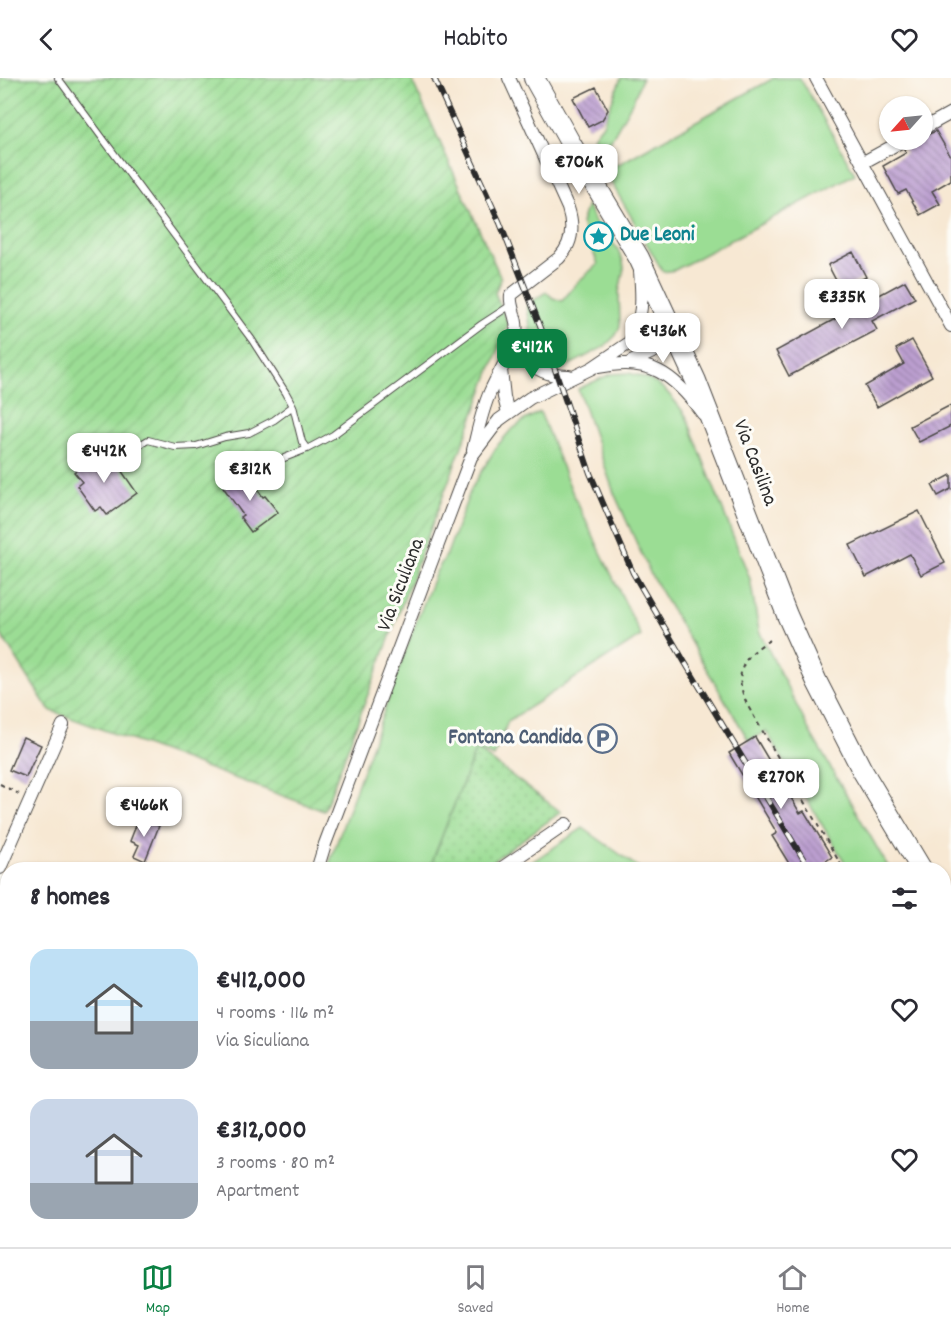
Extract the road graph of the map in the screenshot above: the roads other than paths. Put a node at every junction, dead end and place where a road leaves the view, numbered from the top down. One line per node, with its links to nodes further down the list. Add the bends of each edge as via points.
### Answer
1 (58, 78): 19 (lane, via 239,322)
2 (509, 78): 10 (street, via 568,208 572,229 566,250 513,293)
3 (534, 78): 9 (main road, Via Casilina)
4 (816, 78): 8 (street)
5 (951, 113): 6 (street)
6 (933, 123)
7 (886, 150): 8 (street)
8 (862, 163): 11 (street)
9 (639, 258): 12 (main road, Via Casilina); 13 (street, via 642,312)
10 (512, 305): 14 (street, via 517,327); 22 (lane, via 333,435)
11 (951, 326)
12 (675, 333): 13 (street, via 648,332); 15 (street, via 655,351); 21 (main road, Via Casilina)
13 (630, 341): 16 (street)
14 (513, 344): 17 (street); 18 (street, via 527,363 541,372)
15 (630, 363): 16 (street); 21 (street, via 652,368 676,383)
16 (592, 368): 18 (street, Via Siculiana)
17 (501, 369): 20 (street); 24 (street, via 484,407)
18 (574, 376): 20 (street, Via Siculiana)
19 (292, 406): 22 (lane); 23 (lane, via 274,420 244,434 183,448 148,440)
20 (508, 413): 24 (street, Via Siculiana, via 493,426)
21 (719, 439): 31 (main road, Via Casilina, via 827,705)
22 (307, 449): 25 (lane)
23 (124, 454)
24 (471, 457): 29 (street, Via Siculiana)
25 (274, 462)
26 (63, 725): 28 (street)
27 (566, 824): 30 (street)
28 (3, 862)
29 (319, 862)
30 (511, 862)
31 (917, 862)

